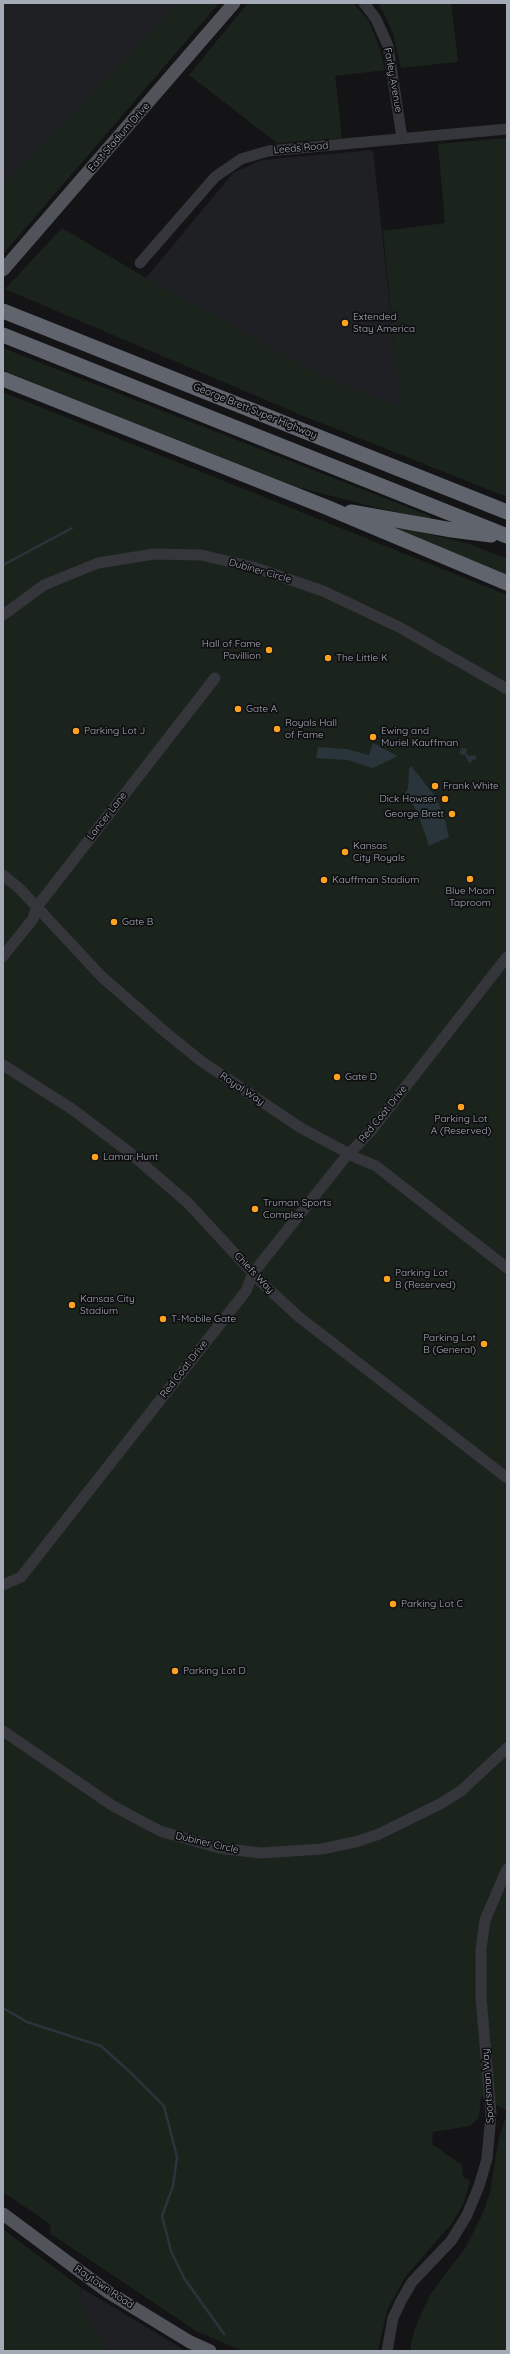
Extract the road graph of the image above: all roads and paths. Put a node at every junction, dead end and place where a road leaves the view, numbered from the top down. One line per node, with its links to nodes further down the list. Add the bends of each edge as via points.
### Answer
1 (234, 3): 6 (main road, East Stadium Drive)
2 (364, 3): 4 (street, Farley Avenue, via 376,19 388,46)
3 (507, 128): 4 (street, Leeds Road)
4 (402, 138): 5 (street, Leeds Road, via 268,151 242,159 215,177)
5 (140, 264)
6 (3, 270)
7 (3, 310): 11 (highway, George Brett Super Highway)
8 (3, 335): 12 (highway)
9 (3, 379): 10 (highway)
10 (326, 508): 12 (highway, via 452,530); 13 (highway)
11 (507, 512)
12 (507, 536)
13 (507, 583)
14 (3, 615): 16 (street, Dubiner Circle, via 44,586 98,562 148,554 201,555 253,567 323,592 399,627)
15 (215, 678): 18 (street, Lancer Lane)
16 (507, 689)
17 (3, 875): 18 (street, Royal Way, via 20,889)
18 (36, 908): 19 (street, Lancer Lane, via 33,919); 22 (street, Royal Way, via 101,976 201,1061 302,1128)
19 (3, 956)
20 (507, 957): 22 (street, Red Coat Drive)
21 (3, 1065): 24 (street, Chiefs Way, via 72,1109 129,1152 188,1203)
22 (350, 1154): 23 (street, Royal Way, via 376,1166); 24 (street, Red Coat Drive)
23 (507, 1268)
24 (253, 1273): 25 (street, Chiefs Way, via 300,1317); 26 (street, Red Coat Drive, via 246,1291 21,1577)
25 (507, 1478)
26 (3, 1585)
27 (3, 1731): 28 (street, Dubiner Circle, via 113,1806 160,1831 219,1848 261,1853 322,1849 380,1834 434,1808 461,1791)
28 (507, 1748)
29 (507, 1869): 32 (street, Sportsman Way, via 485,1920 481,1949 481,1997 491,2114 487,2159 467,2215 450,2240 412,2282 402,2299 393,2318)
30 (3, 2214): 31 (main road, Raytown Road, via 108,2292 190,2342)
31 (210, 2351)
32 (387, 2351)

